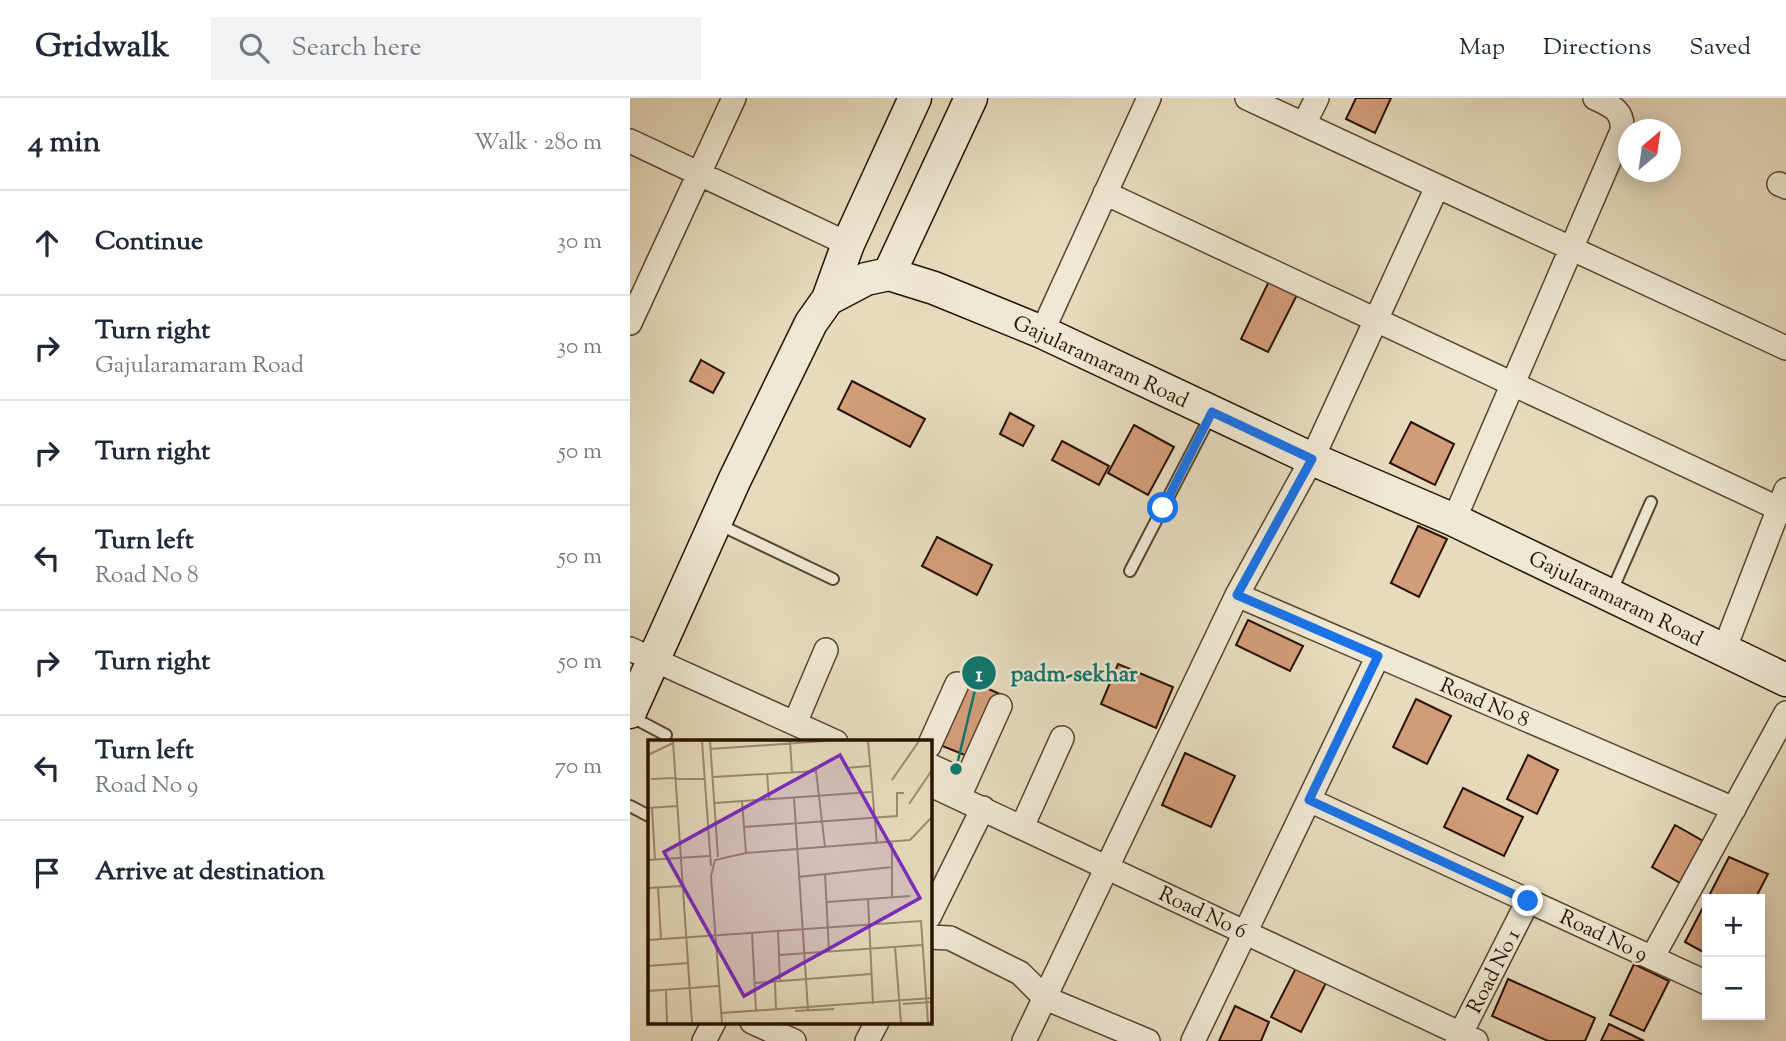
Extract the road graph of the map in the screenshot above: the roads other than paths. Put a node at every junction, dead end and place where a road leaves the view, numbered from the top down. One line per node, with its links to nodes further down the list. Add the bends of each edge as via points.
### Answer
1 (734, 98): 10 (street)
2 (915, 98): 13 (main road)
3 (971, 98): 15 (main road)
4 (1149, 98): 12 (street)
5 (1247, 98): 8 (street)
6 (1317, 98): 8 (street)
7 (1595, 98): 14 (street, via 1619,111 1622,131)
8 (1304, 124): 11 (street)
9 (630, 141): 10 (street)
10 (700, 172): 13 (street); 18 (street)
11 (1437, 187): 14 (street); 17 (street)
12 (1105, 193): 17 (street); 19 (street)
13 (848, 244): 16 (main road)
14 (1573, 249): 20 (street); 21 (street)
15 (889, 274): 16 (main road, via 866,279); 19 (main road, Gajularamaram Road)
16 (828, 299): 27 (main road, via 799,346)
17 (1377, 318): 21 (street); 23 (street)
18 (630, 321)
19 (1042, 332): 22 (main road, Gajularamaram Road)
20 (1786, 348)
21 (1513, 385): 25 (street); 26 (street)
22 (1212, 412): 23 (main road, Gajularamaram Road); 28 (lane)
23 (1312, 459): 26 (main road, Gajularamaram Road); 30 (street)
24 (1650, 502): 31 (lane)
25 (1783, 503): 33 (street)
26 (1454, 520): 31 (main road, Gajularamaram Road)
27 (716, 523): 29 (lane); 34 (main road)
28 (1130, 571)
29 (833, 579)
30 (1237, 595): 35 (street, Road No 8); 55 (street)
31 (1610, 595): 33 (main road, Gajularamaram Road)
32 (826, 650): 41 (street)
33 (1724, 650): 36 (main road, Gajularamaram Road)
34 (642, 655): 40 (main road); 41 (street)
35 (1378, 656): 49 (street); 52 (street, Road No 8)
36 (1786, 680)
37 (957, 684): 45 (street)
38 (1000, 706): 48 (street)
39 (1786, 713): 52 (street)
40 (630, 714): 42 (lane)
41 (795, 723): 44 (street)
42 (666, 735)
43 (1062, 738): 54 (street)
44 (832, 740)
45 (931, 742)
46 (931, 767): 48 (street)
47 (931, 784): 48 (street, Road No 6)
48 (962, 790): 51 (street, Road No 6)
49 (1309, 800): 56 (street, Road No 9); 58 (street)
50 (630, 806): 53 (lane)
51 (983, 808): 54 (street, Road No 6); 57 (street)
52 (1734, 808): 60 (street)
53 (648, 815)
54 (1022, 827): 55 (street, Road No 6)
55 (1107, 867): 58 (street, Road No 6); 62 (street)
56 (1528, 901): 60 (street, Road No 9); 66 (street, Road No 1)
57 (931, 913)
58 (1245, 932): 66 (street, Road No 6); 72 (street)
59 (931, 937): 62 (street, via 950,938 989,956 1020,973)
60 (1652, 958): 61 (street, Road No 9)
61 (1702, 981)
62 (1045, 998): 70 (street); 71 (street)
63 (713, 1024): 67 (street)
64 (756, 1024): 68 (street)
65 (876, 1024): 69 (street)
66 (1465, 1039)
67 (704, 1041)
68 (794, 1041)
69 (867, 1041)
70 (1024, 1041)
71 (1148, 1041)
72 (1193, 1041)

